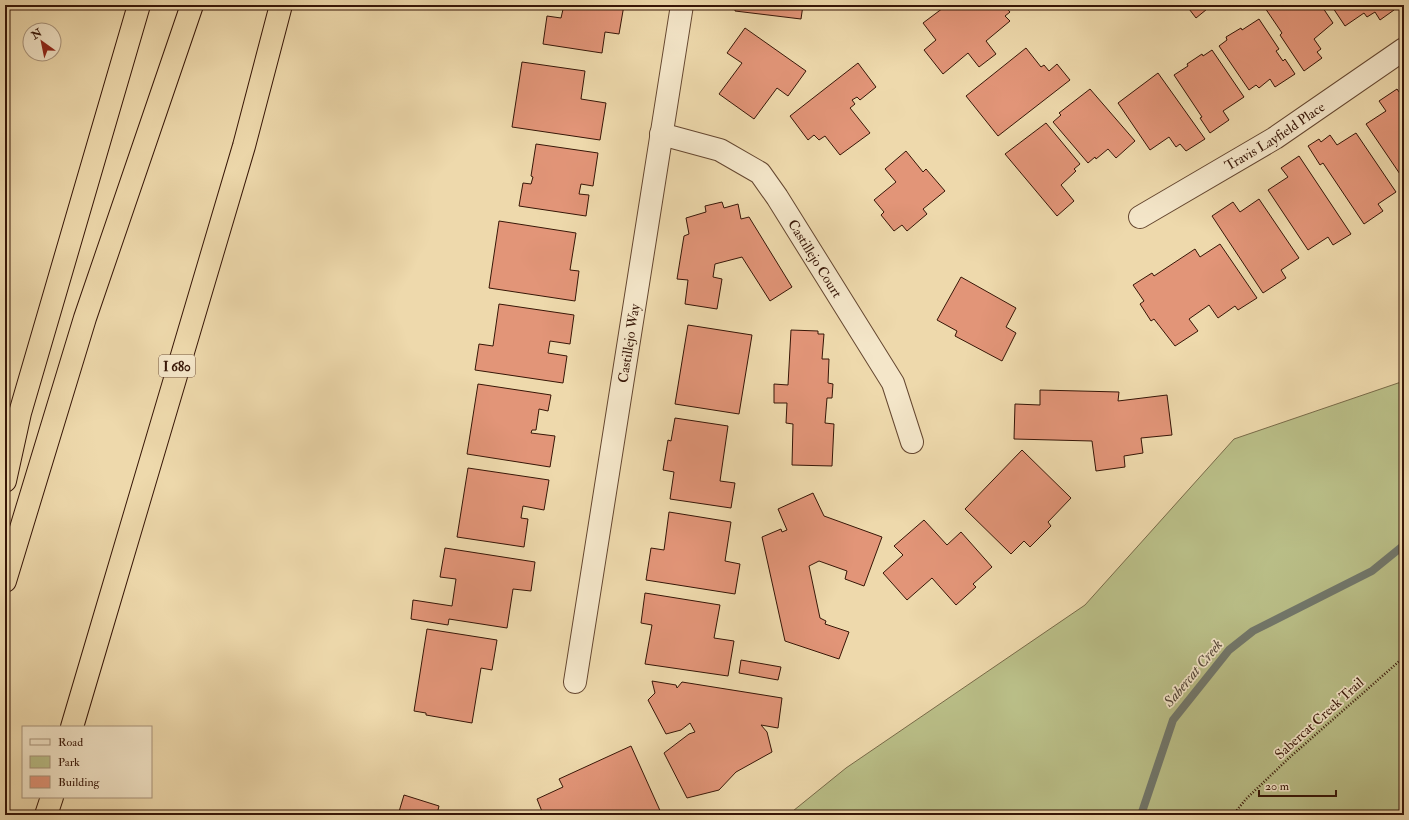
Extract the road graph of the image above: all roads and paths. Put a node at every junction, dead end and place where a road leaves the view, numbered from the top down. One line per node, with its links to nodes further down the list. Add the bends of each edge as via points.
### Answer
1 (139, 5): 9 (highway, via 20,413)
2 (192, 5): 10 (highway, via 85,318)
3 (282, 5): 13 (highway, I 680, via 244,146)
4 (682, 5): 6 (street, Castillejo Way)
5 (1404, 49): 7 (street, Travis Layfield Place, via 1275,138)
6 (661, 134): 8 (street, Castillejo Court, via 720,150 760,173 893,383); 12 (street, Castillejo Way)
7 (1140, 217)
8 (912, 442)
9 (5, 481)
10 (5, 582)
11 (1404, 657): 16 (path, Sabercat Creek Trail, via 1289,758)
12 (575, 682)
13 (72, 726)
14 (52, 798): 15 (highway)
15 (46, 815)
16 (1233, 815)

